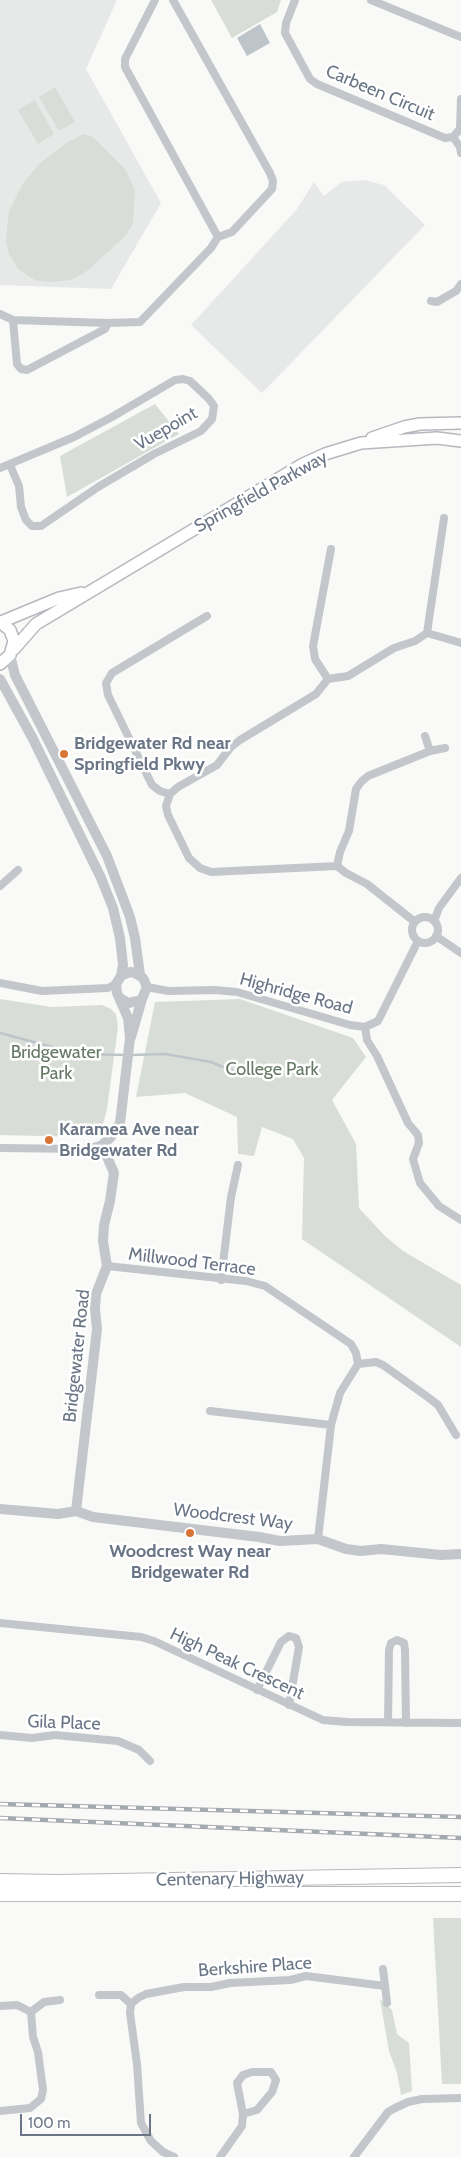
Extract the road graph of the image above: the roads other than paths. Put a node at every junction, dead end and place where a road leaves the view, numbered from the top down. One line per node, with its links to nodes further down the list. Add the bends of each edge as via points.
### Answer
1 (155, 0): 9 (street, via 125,67)
2 (173, 0): 9 (street, via 273,180 272,189 232,232)
3 (295, 0): 7 (street, Carbeen Circuit, via 285,33 310,79 445,138)
4 (371, 0): 5 (street)
5 (461, 37)
6 (461, 99): 7 (street, Carbeen Circuit, via 460,129)
7 (453, 137): 8 (street)
8 (461, 153)
9 (218, 237): 14 (street, via 144,319 140,322)
10 (461, 284): 11 (street, via 438,302)
11 (432, 301)
12 (0, 314): 13 (street)
13 (12, 320): 14 (street); 14 (street, via 17,364 27,370 104,329)
14 (108, 323)
15 (461, 423): 17 (main road, via 420,424)
16 (461, 441): 17 (main road, Springfield Parkway, via 437,438)
17 (361, 443): 22 (main road, Springfield Parkway, via 302,464)
18 (10, 465): 18 (street, Vuepoint, via 74,437 174,380 190,381 214,406 212,419 201,431 106,482 41,526 32,526 26,520 19,486); 19 (street, Vuepoint)
19 (0, 468)
20 (444, 518): 25 (street)
21 (331, 549): 30 (street, via 313,646 315,659)
22 (103, 584): 24 (main road, Springfield Parkway); 27 (main road, Springfield Parkway, via 36,624)
23 (207, 616): 34 (street, via 112,673 106,683 108,695 152,785 160,792)
24 (1, 622): 27 (main road, via 12,633)
25 (427, 633): 26 (street); 30 (street, via 394,648 348,676)
26 (461, 643)
27 (12, 652): 28 (main road, Springfield Parkway); 44 (street, via 15,675 107,856 136,938)
28 (0, 664)
29 (0, 679): 47 (street, via 102,878 120,938 123,965)
30 (328, 679): 34 (street, via 316,694 240,740 217,765)
31 (425, 736): 33 (street)
32 (445, 748): 33 (street)
33 (430, 751): 35 (street, via 368,776 361,782 356,789 350,831)
34 (170, 794): 35 (street, via 166,806 168,815 189,858 200,868 212,872)
35 (337, 866): 40 (street, via 367,884)
36 (18, 870): 38 (street)
37 (461, 878): 39 (street, via 439,908)
38 (0, 886)
39 (434, 921): 40 (street, via 424,917); 41 (street, via 438,928)
40 (415, 922): 42 (street, via 412,932)
41 (436, 936): 42 (street, via 428,943); 43 (street)
42 (418, 941): 49 (street, Highridge Road, via 378,1021)
43 (461, 953)
44 (140, 975): 46 (street); 47 (street, via 130,972)
45 (0, 983): 47 (street, via 42,991)
46 (146, 987): 48 (street); 49 (street, Highridge Road, via 168,991 237,992)
47 (116, 988): 48 (street, via 128,1003); 50 (street, via 128,1018)
48 (142, 999): 50 (street)
49 (365, 1027): 54 (street, via 367,1040 408,1123 418,1135 419,1143 413,1159 420,1183 439,1206)
50 (130, 1038): 51 (street, via 120,1123)
51 (102, 1145): 52 (street, via 86,1149); 55 (street, via 114,1173 104,1225)
52 (0, 1148)
53 (238, 1166): 56 (street)
54 (461, 1220)
55 (107, 1266): 56 (street, Millwood Terrace); 62 (street, Bridgewater Road, via 96,1294 97,1329)
56 (221, 1280): 57 (street, Millwood Terrace, via 246,1281 277,1293 351,1344)
57 (358, 1364): 59 (street, via 340,1393); 60 (street, via 376,1362 383,1365 429,1398 438,1405)
58 (210, 1411): 59 (street)
59 (331, 1425): 63 (street)
60 (456, 1435)
61 (0, 1509): 62 (street, Woodcrest Way, via 58,1514)
62 (76, 1511): 63 (street, Woodcrest Way, via 93,1517 280,1541)
63 (318, 1539): 64 (street, Woodcrest Way, via 361,1551 381,1549)
64 (461, 1554)
65 (0, 1623): 66 (street, High Peak Crescent, via 141,1637)
66 (257, 1690): 67 (street, High Peak Crescent); 67 (street, via 281,1642 289,1636 296,1638 299,1647)
67 (289, 1705): 68 (street, High Peak Crescent, via 328,1721)
68 (388, 1722): 69 (street, High Peak Crescent); 69 (street, via 389,1650 391,1643 397,1640 404,1643 405,1650)
69 (406, 1722): 70 (street, High Peak Crescent)
70 (461, 1723)
71 (0, 1735): 72 (street, Gila Place, via 32,1738 55,1735 118,1741 139,1750)
72 (150, 1761)
73 (461, 1875): 74 (highway, Centenary Highway)
74 (0, 1882)
75 (0, 1894): 76 (highway, Centenary Highway)
76 (461, 1894)
77 (383, 1969): 78 (street)
78 (385, 1986): 81 (street); 82 (street, Berkshire Place, via 306,1976 290,1980 184,1987 146,1994)
79 (99, 1995): 82 (street, via 121,1995)
80 (60, 2000): 84 (street, via 44,2002)
81 (387, 2003)
82 (131, 2004): 88 (street, via 130,2024 137,2064 141,2123 151,2141)
83 (0, 2006): 84 (street, via 17,2006)
84 (31, 2012): 86 (street, via 43,2090 41,2099 30,2108)
85 (461, 2098): 90 (street, via 422,2099 395,2108 388,2112)
86 (0, 2111)
87 (243, 2114): 87 (street, via 237,2083 243,2075 252,2072 271,2072 276,2080 272,2092 257,2110); 89 (street, via 242,2126)
88 (174, 2157)
89 (220, 2157)
90 (354, 2157)

